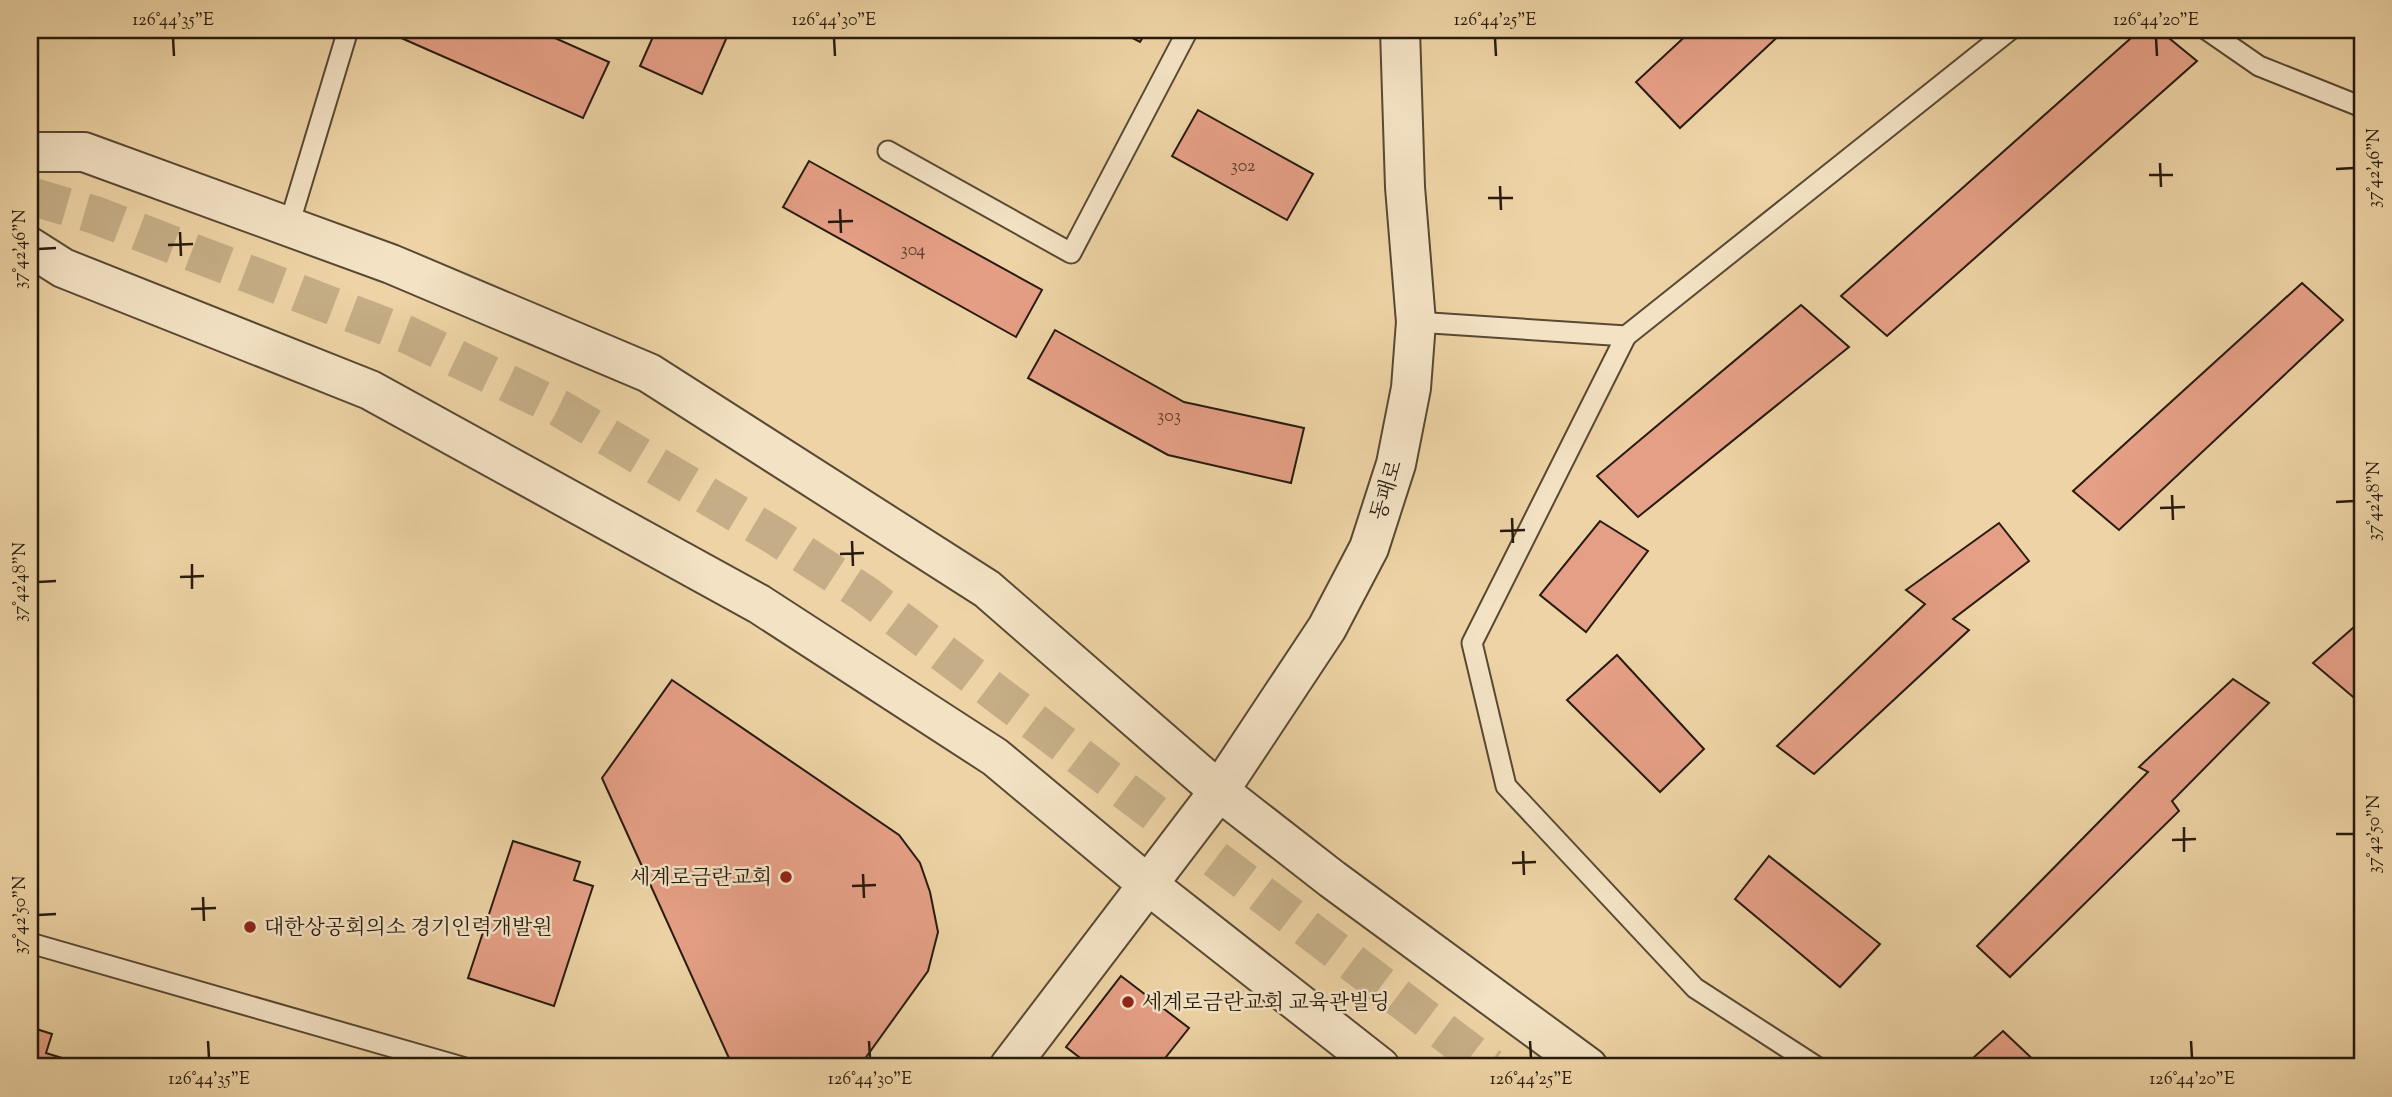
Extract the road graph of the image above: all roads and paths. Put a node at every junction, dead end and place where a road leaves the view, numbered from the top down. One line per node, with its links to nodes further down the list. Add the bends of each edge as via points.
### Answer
1 (348, 30): 9 (lane)
2 (1188, 30): 7 (lane, via 1071,253)
3 (1400, 30): 11 (street, 동패로, via 1405,187)
4 (2010, 30): 12 (lane)
5 (2207, 30): 6 (lane, via 2259,66)
6 (2362, 107)
7 (888, 151)
8 (30, 152): 9 (street, via 84,152)
9 (289, 225): 13 (street, via 649,373 987,589)
10 (30, 247): 14 (street, via 63,268 370,390 759,604 995,757)
11 (1416, 322): 12 (lane); 13 (street, 동패로, via 1396,464 1369,548 1327,628)
12 (1626, 336): 20 (lane, via 1472,643 1506,786 1695,988)
13 (1219, 791): 14 (street, 동패로); 19 (street)
14 (1146, 883): 17 (street, 동패로); 18 (street)
15 (30, 943): 16 (lane)
16 (462, 1067)
17 (1009, 1067)
18 (1380, 1067)
19 (1588, 1067)
20 (1817, 1067)

